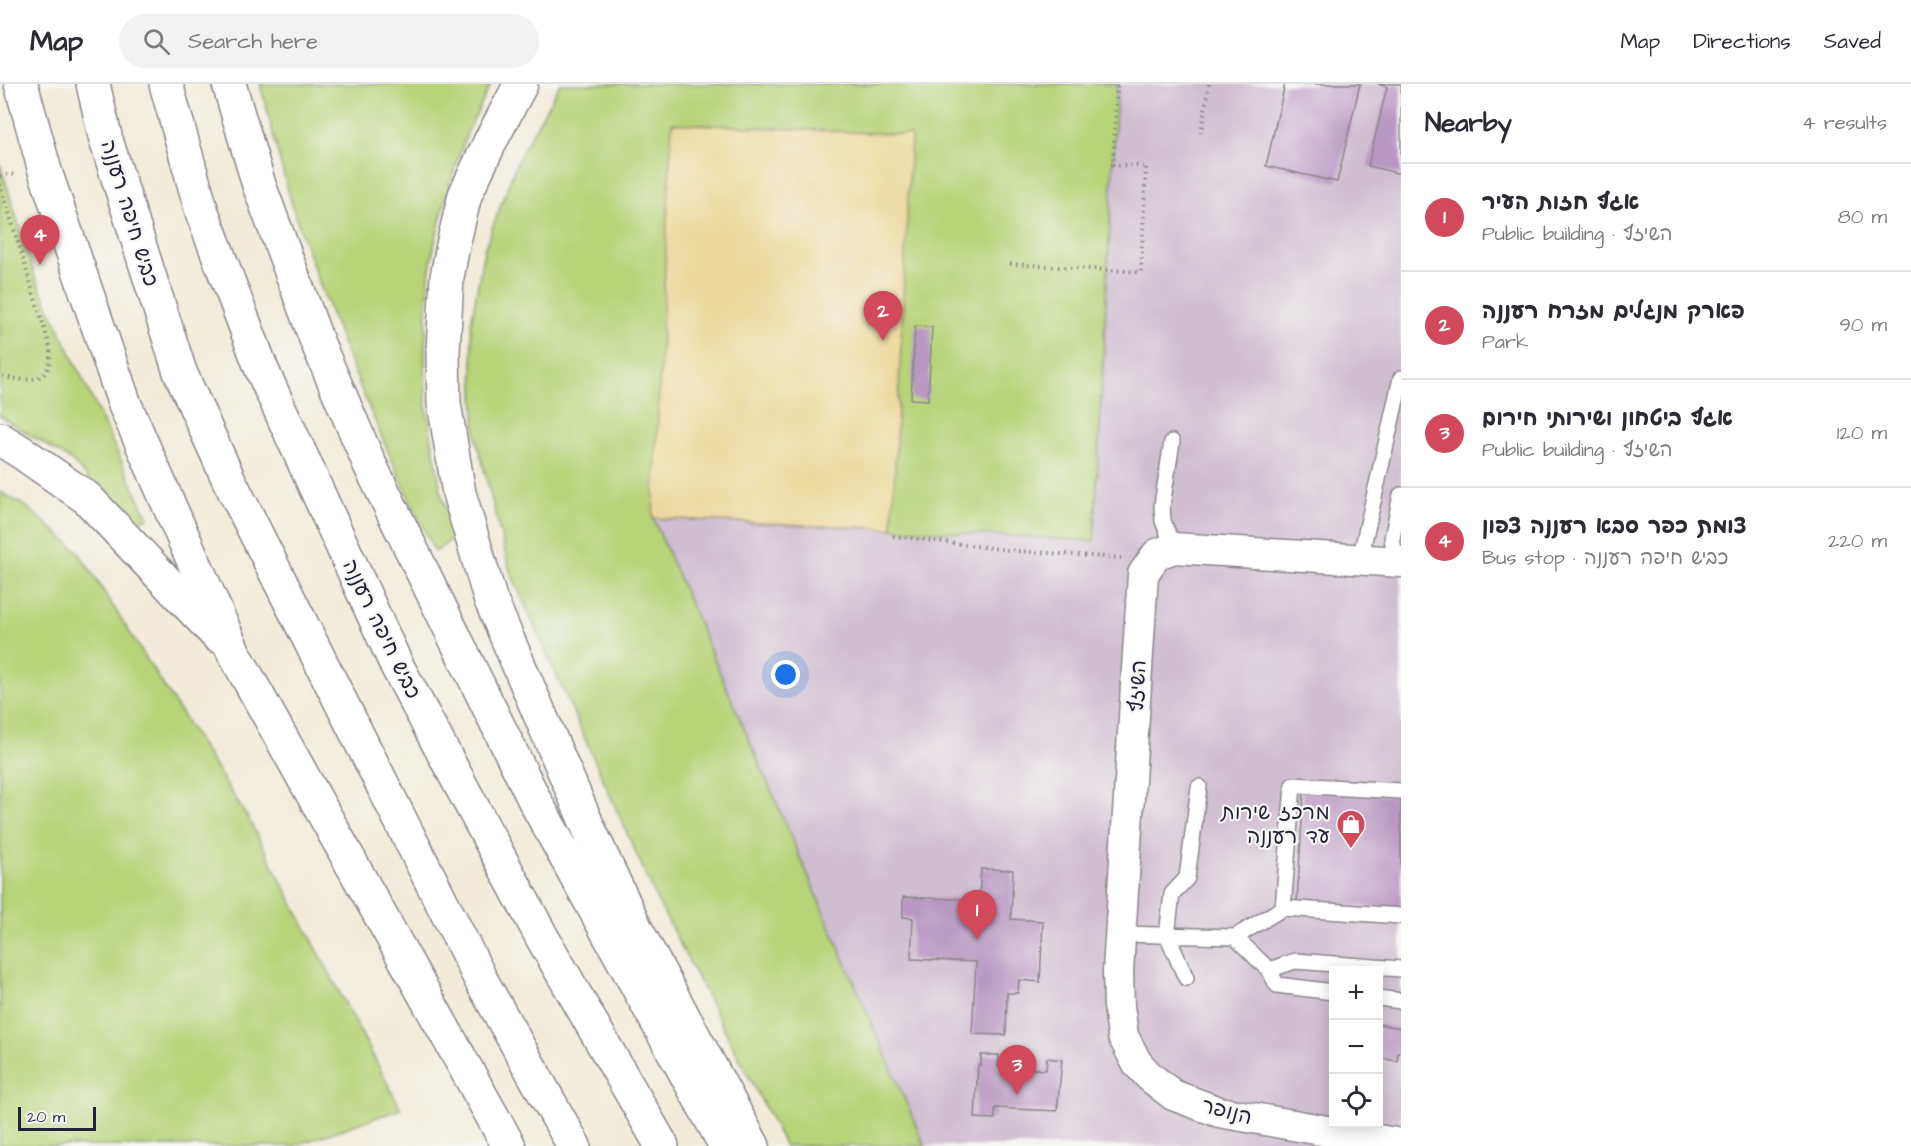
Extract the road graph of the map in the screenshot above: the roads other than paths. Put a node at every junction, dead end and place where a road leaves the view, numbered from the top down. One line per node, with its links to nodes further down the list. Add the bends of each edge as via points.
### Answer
1 (21, 84): 13 (highway, via 45,171 125,405)
2 (93, 84): 30 (highway, כביש חיפה רעננה, via 106,140 180,372 228,478 481,980)
3 (166, 84): 31 (highway, כביש חיפה רעננה, via 202,212 262,370 396,664 543,939)
4 (229, 84): 32 (highway, via 259,185 318,344 370,465 536,803)
5 (521, 84): 33 (highway, via 465,195 447,277 444,403 459,493 490,598 589,829 636,929)
6 (1401, 378): 11 (lane)
7 (0, 440): 13 (highway, via 87,498)
8 (1172, 441): 10 (lane, via 1162,505 1163,521)
9 (1401, 495): 12 (lane, via 1392,538)
10 (1174, 548): 11 (street); 18 (street, השיזף, via 1157,554 1143,574)
11 (1360, 559): 12 (street)
12 (1398, 561)
13 (234, 653): 29 (highway)
14 (1198, 787): 19 (lane, via 1187,878 1172,894)
15 (1401, 791): 16 (lane, via 1293,785)
16 (1283, 908): 17 (lane); 20 (lane)
17 (1401, 916)
18 (1121, 934): 19 (lane); 27 (street, השיזף, via 1119,1006 1123,1036)
19 (1167, 935): 20 (lane); 23 (lane)
20 (1235, 937): 22 (lane)
21 (1401, 969): 22 (lane, via 1295,961)
22 (1269, 970): 24 (lane, via 1277,985)
23 (1186, 978)
24 (1329, 991)
25 (1383, 999): 26 (lane)
26 (1401, 1001)
27 (1137, 1063): 28 (street, הנופר, via 1173,1095 1220,1112)
28 (1401, 1144)
29 (508, 1146)
30 (574, 1146)
31 (662, 1146)
32 (726, 1146)
33 (753, 1146)

